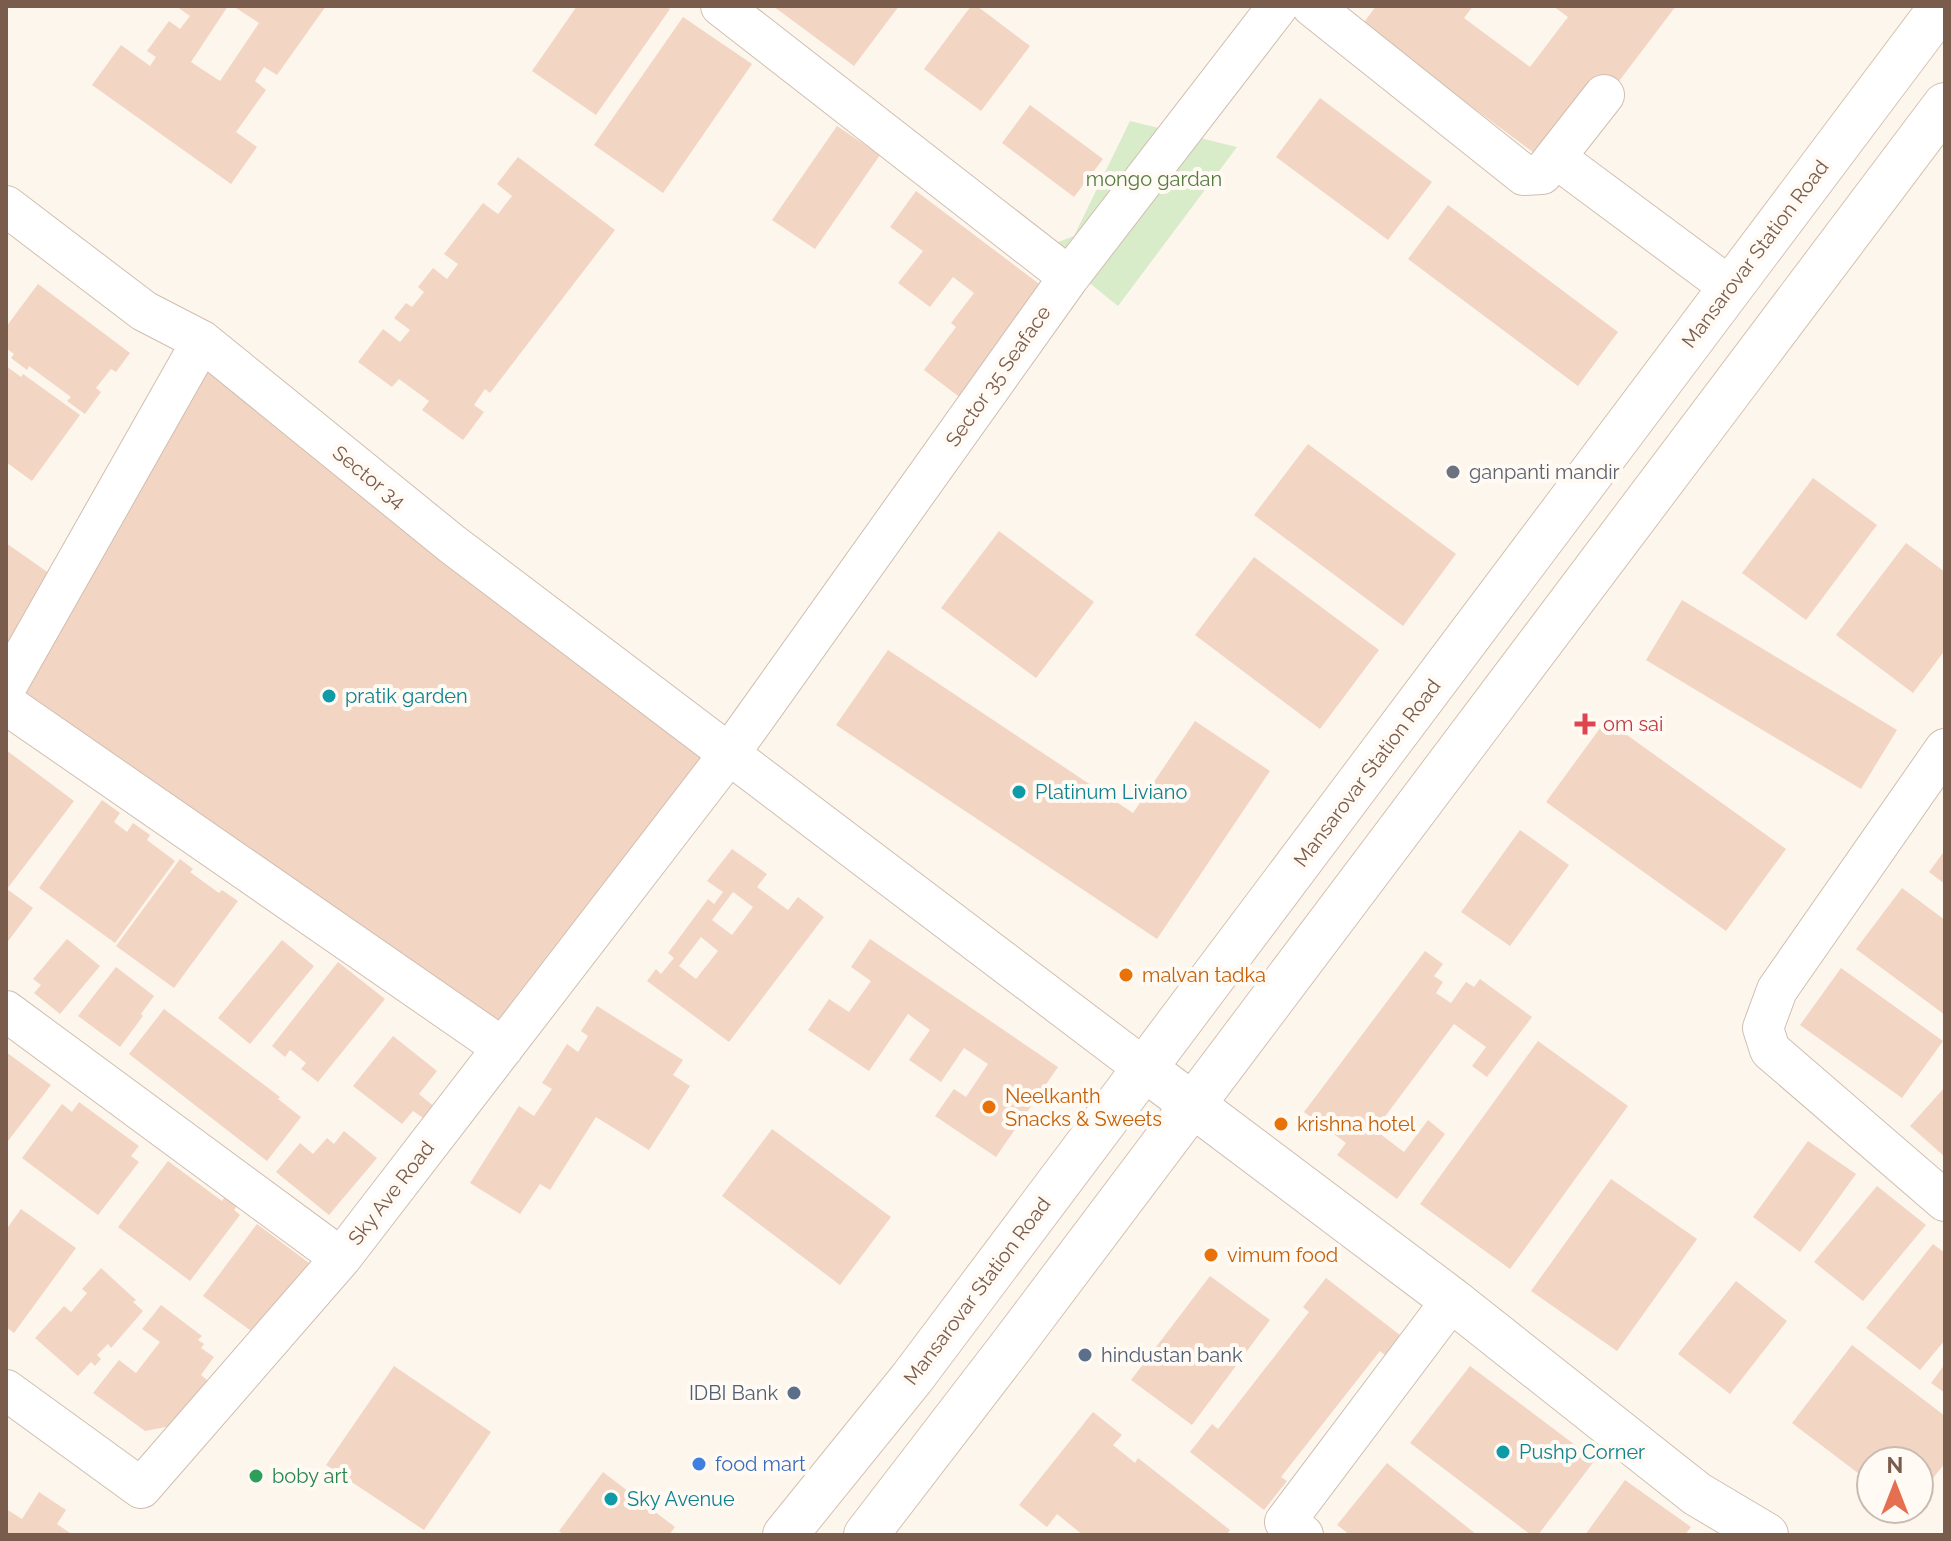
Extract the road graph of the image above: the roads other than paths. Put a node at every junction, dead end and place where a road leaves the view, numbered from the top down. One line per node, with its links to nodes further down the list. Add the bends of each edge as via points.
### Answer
1 (721, 6): 9 (street)
2 (1278, 6): 9 (street, Sector 35 Seaface)
3 (1942, 6): 10 (main road, Mansarovar Station Road)
4 (1324, 10): 7 (street, via 1518,172 1542,174)
5 (1604, 95): 7 (street)
6 (1945, 105): 13 (main road)
7 (1556, 158): 10 (street)
8 (6, 206): 12 (street, Sector 34, via 144,311)
9 (1069, 277): 17 (street, Sector 35 Seaface)
10 (1731, 288): 11 (main road, Mansarovar Station Road)
11 (1695, 335): 13 (main road); 20 (main road, Mansarovar Station Road)
12 (202, 341): 14 (street); 17 (street, Sector 34, via 452,544)
13 (1744, 373): 21 (main road)
14 (6, 687)
15 (6, 704): 19 (street)
16 (1945, 749): 22 (street, via 1777,990 1763,1028 1770,1050)
17 (729, 754): 19 (street, Sky Ave Road); 20 (street, Sector 34)
18 (6, 1011): 23 (street)
19 (503, 1048): 23 (street, Sky Ave Road)
20 (1145, 1069): 21 (main road); 27 (main road, Mansarovar Station Road, via 912,1378)
21 (1193, 1106): 24 (main road); 28 (main road)
22 (1945, 1201)
23 (341, 1258): 25 (street, Sky Ave Road, via 141,1488)
24 (1452, 1300): 26 (street); 29 (main road, via 1697,1494)
25 (6, 1390)
26 (1287, 1531)
27 (785, 1535)
28 (866, 1535)
29 (1766, 1535)

